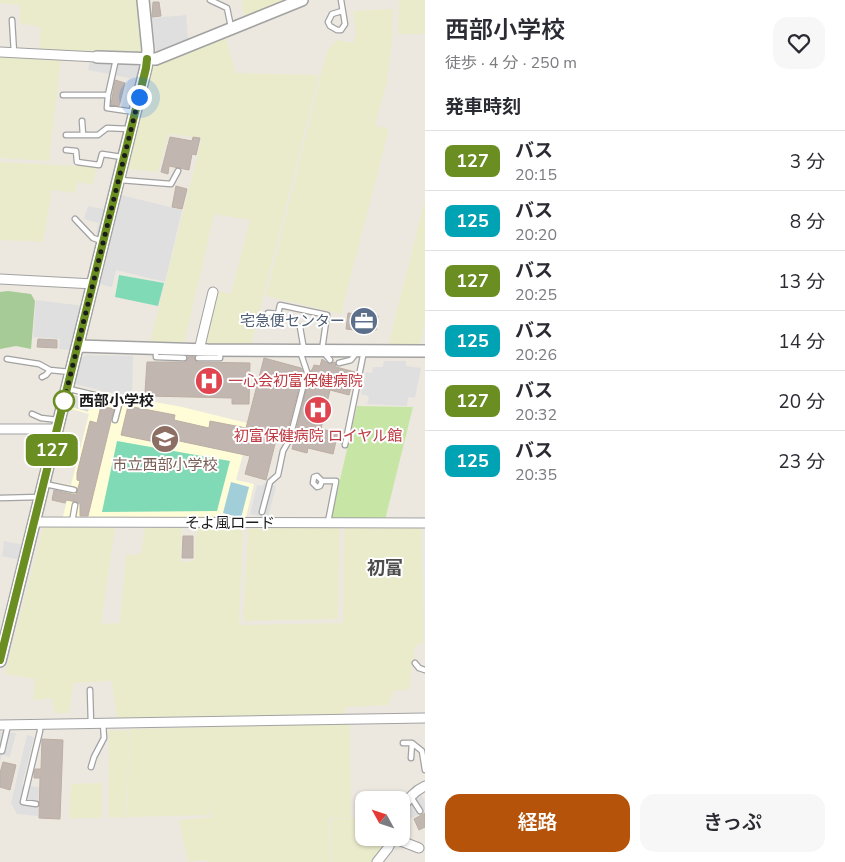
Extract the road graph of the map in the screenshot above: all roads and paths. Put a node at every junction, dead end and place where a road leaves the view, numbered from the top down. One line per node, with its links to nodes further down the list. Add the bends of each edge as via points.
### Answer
1 (143, 0): 12 (street)
2 (210, 0): 7 (lane, via 226,8)
3 (302, 0): 7 (street)
4 (341, 0): 5 (lane)
5 (342, 11): 5 (lane, via 344,26 341,30 333,29 329,18)
6 (12, 20): 9 (lane)
7 (231, 28): 12 (street, via 156,59)
8 (0, 52): 9 (street)
9 (14, 52): 10 (street)
10 (97, 57): 11 (street)
11 (116, 58): 12 (street); 14 (lane)
12 (147, 59): 15 (street)
13 (63, 95): 14 (lane)
14 (108, 95): 15 (lane, via 107,108)
15 (135, 112): 17 (street)
16 (82, 121): 19 (lane)
17 (131, 129): 19 (lane, via 107,128 98,135); 21 (street)
18 (66, 135): 19 (lane)
19 (83, 135)
20 (66, 150): 21 (lane, via 76,151 77,162 100,165 102,154)
21 (124, 157): 23 (street)
22 (178, 171): 23 (lane, via 171,184)
23 (119, 180): 25 (street)
24 (75, 219): 25 (lane, via 93,238)
25 (104, 242): 27 (street)
26 (0, 279): 27 (street)
27 (94, 284): 31 (street)
28 (213, 292): 37 (street)
29 (268, 313): 34 (lane, via 278,314 280,305 327,315)
30 (300, 327): 33 (lane)
31 (78, 346): 32 (street); 43 (street)
32 (156, 349): 37 (street); 38 (lane, via 156,357)
33 (302, 350): 34 (street); 37 (street, via 220,350); 50 (lane, via 306,372)
34 (322, 350): 35 (street); 40 (lane)
35 (361, 350): 36 (street); 41 (lane, via 351,360); 52 (lane)
36 (425, 351)
37 (198, 354)
38 (184, 358)
39 (7, 360): 42 (lane, via 40,364)
40 (330, 360)
41 (339, 364)
42 (50, 370): 43 (lane); 44 (lane)
43 (72, 372): 45 (street)
44 (42, 377)
45 (67, 389): 47 (lane, via 120,401); 48 (street)
46 (32, 414): 48 (lane)
47 (115, 420)
48 (58, 425): 49 (street); 54 (street)
49 (0, 429)
50 (292, 430)
51 (291, 436): 59 (lane, via 283,451 278,475 270,482)
52 (345, 445)
53 (322, 480): 63 (lane, via 336,481)
54 (44, 484): 55 (lane); 56 (street)
55 (74, 490)
56 (41, 497): 57 (lane); 60 (street)
57 (0, 498)
58 (75, 505): 61 (lane)
59 (262, 512)
60 (34, 522): 61 (street, そよ風ロード); 64 (street)
61 (72, 522): 63 (street, そよ風ロード)
62 (425, 523): 63 (street, そよ風ロード)
63 (328, 524)
64 (0, 660)
65 (415, 663): 66 (lane)
66 (425, 670)
67 (90, 690): 71 (lane)
68 (425, 718): 69 (street)
69 (103, 723): 71 (street); 78 (lane, via 104,738)
70 (40, 724): 71 (street); 72 (street); 82 (lane, via 23,802)
71 (91, 724)
72 (4, 725): 76 (lane)
73 (403, 743): 74 (lane)
74 (412, 744): 75 (lane); 77 (lane)
75 (424, 749): 79 (lane)
76 (0, 751)
77 (411, 758)
78 (91, 767)
79 (425, 770)
80 (425, 786): 81 (street)
81 (411, 797): 83 (lane)
82 (36, 804)
83 (420, 811)
84 (410, 845): 86 (street)
85 (389, 846): 87 (street)
86 (419, 848)
87 (377, 862)

